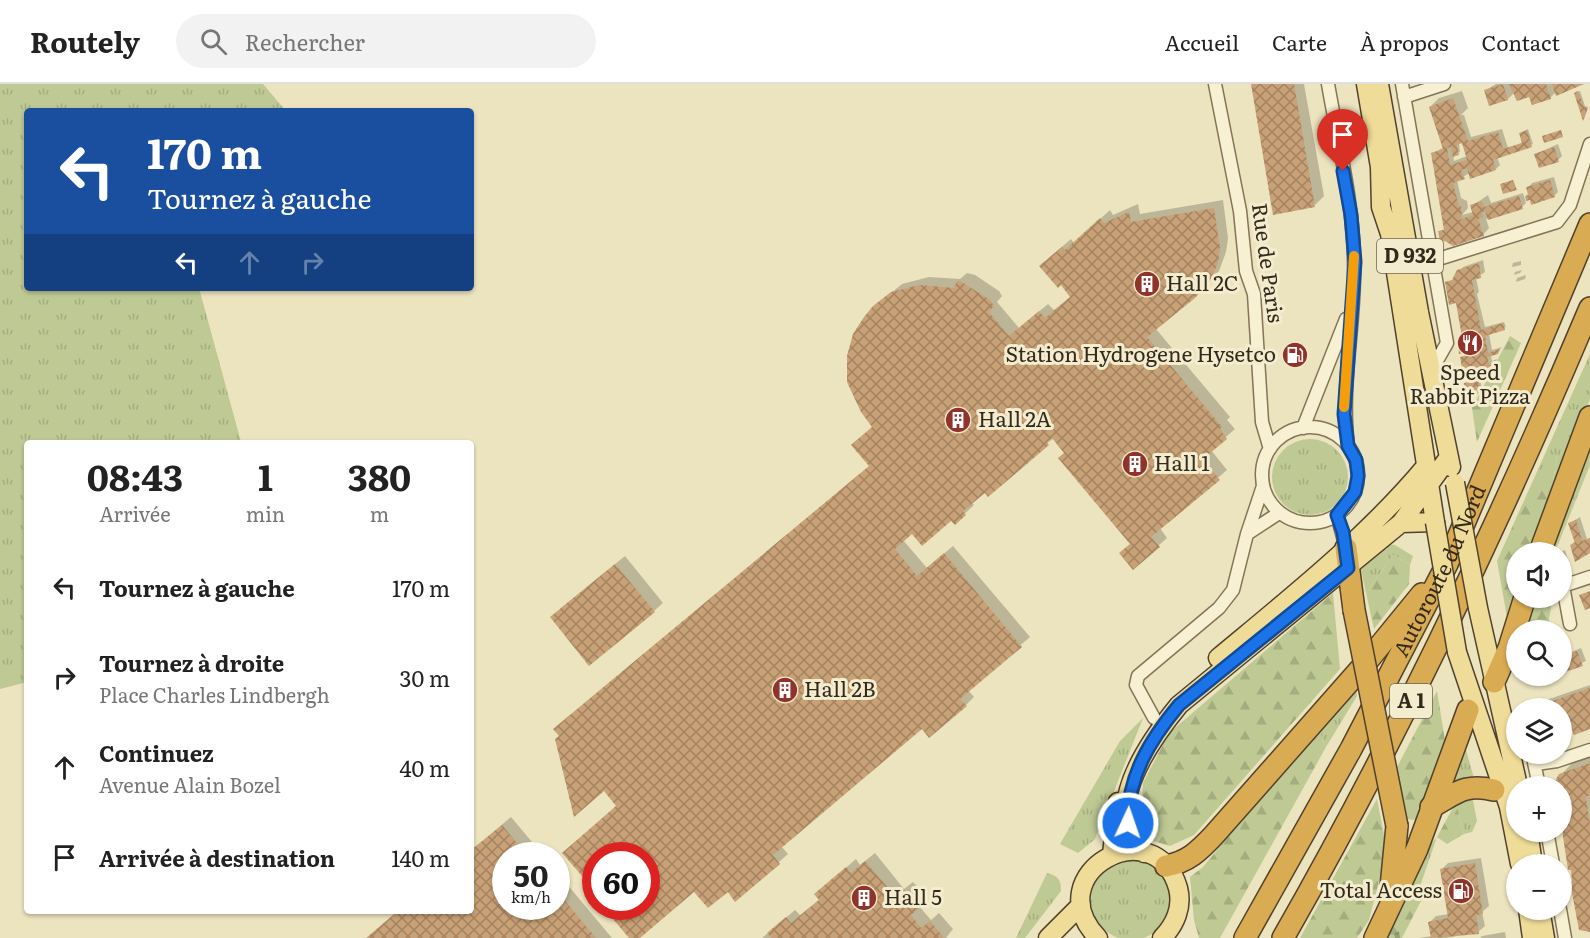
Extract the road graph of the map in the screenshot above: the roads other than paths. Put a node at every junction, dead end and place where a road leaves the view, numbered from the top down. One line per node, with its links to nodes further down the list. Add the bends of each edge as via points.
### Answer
1 (1215, 84): 16 (street, Rue de Paris, via 1240,211 1246,271 1254,294 1262,422)
2 (1328, 84): 10 (street, via 1351,215 1355,262)
3 (1366, 84): 18 (main road, D 932, via 1380,167 1381,207 1390,234)
4 (1379, 84): 12 (main road, D 932)
5 (1444, 84): 6 (street)
6 (1403, 90): 9 (street)
7 (1590, 144): 9 (street, via 1570,205 1557,222)
8 (1590, 224): 28 (highway, Autoroute du Nord / A 1)
9 (1432, 261): 12 (street, via 1447,343)
10 (1351, 307): 14 (street); 15 (street, via 1344,414)
11 (1590, 308): 54 (highway, Autoroute du Nord / A 1, via 1527,458 1428,668)
12 (1431, 371): 17 (main road, D 932)
13 (1590, 417): 26 (highway)
14 (1303, 428): 15 (street, via 1328,431); 16 (street, via 1290,432)
15 (1348, 446): 22 (street, via 1356,460 1358,476 1355,492)
16 (1269, 449): 20 (street, via 1262,473)
17 (1449, 458): 19 (main road); 32 (main road, D 932, bridge)
18 (1426, 466): 19 (main road, D 932); 27 (main road)
19 (1429, 485): 23 (main road, D 932); 24 (main road)
20 (1263, 486): 21 (street); 25 (street)
21 (1279, 513): 22 (street, via 1307,524); 25 (street)
22 (1337, 515): 27 (street)
23 (1435, 522): 24 (main road); 33 (main road, D 932, bridge)
24 (1401, 523): 27 (main road)
25 (1247, 534): 35 (street, via 1233,590 1219,608 1138,676 1136,685)
26 (1544, 542)
27 (1347, 558): 35 (main road, via 1188,683); 40 (main road, via 1179,705 1157,731 1137,770 1128,800 1128,823); 48 (highway, bridge, via 1397,826 1395,865)
28 (1447, 564): 42 (highway, via 1214,835 1194,856); 53 (highway, Autoroute du Nord / A 1)
29 (1590, 577): 31 (street, via 1563,586)
30 (1522, 608): 32 (highway, via 1509,648)
31 (1569, 620)
32 (1491, 672): 33 (main road); 34 (main road, D 932)
33 (1470, 706): 38 (main road, D 932); 39 (highway)
34 (1506, 707)
35 (1154, 718): 41 (main road, via 1130,759 1121,785)
36 (1590, 750): 37 (street)
37 (1572, 756)
38 (1506, 791): 39 (highway, via 1469,787)
39 (1431, 807): 48 (highway, via 1417,849)
40 (1144, 853): 41 (main road); 42 (main road)
41 (1112, 854): 43 (main road, via 1088,874)
42 (1166, 866): 44 (main road, via 1179,890)
43 (1081, 905): 49 (main road); 50 (main road)
44 (1176, 918): 51 (main road); 52 (main road)
45 (1529, 920): 55 (main road)
46 (1542, 920): 56 (main road)
47 (1562, 920): 57 (street)
48 (1379, 930)
49 (1094, 933): 50 (main road)
50 (1049, 937)
51 (1162, 938)
52 (1182, 938)
53 (1245, 938)
54 (1283, 938)
55 (1533, 938)
56 (1545, 938)
57 (1565, 938)

